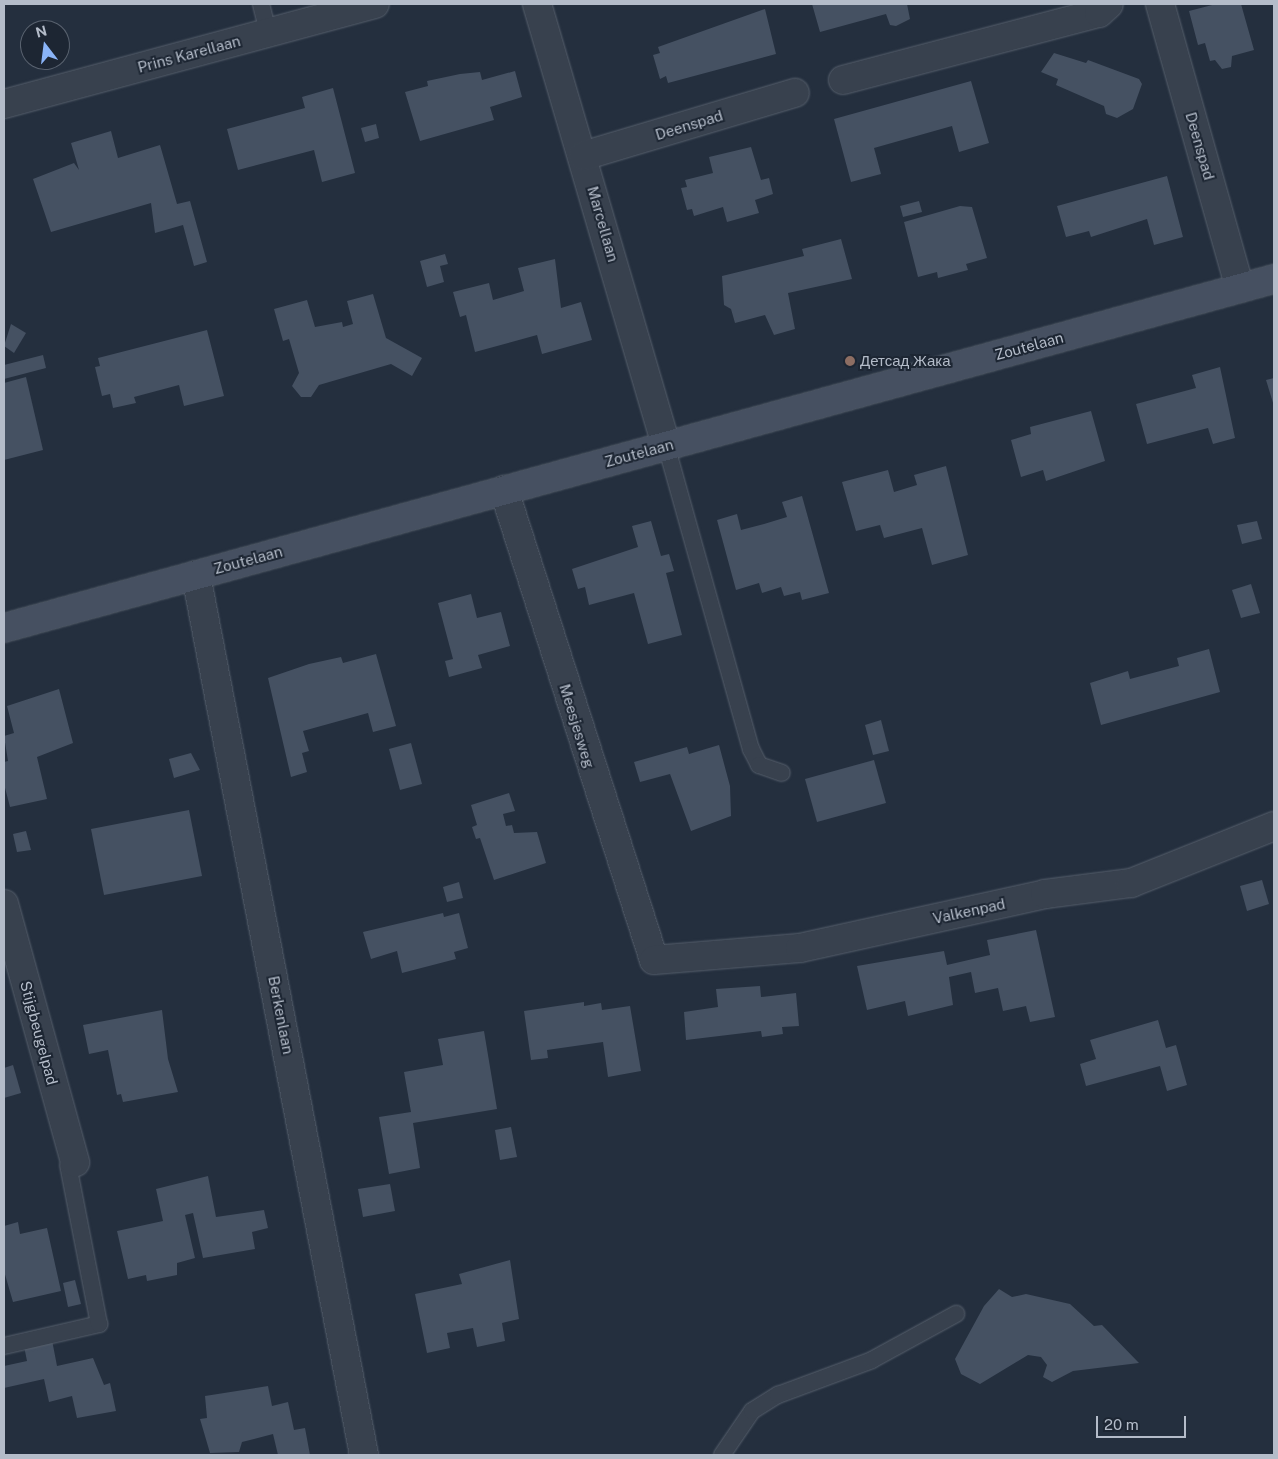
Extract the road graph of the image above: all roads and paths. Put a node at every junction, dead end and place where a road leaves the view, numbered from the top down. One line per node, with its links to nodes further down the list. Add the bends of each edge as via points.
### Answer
1 (261, 4): 6 (lane)
2 (375, 4): 6 (street, Prins Karellaan)
3 (537, 4): 10 (street, Marcellaan)
4 (1109, 4): 7 (street, via 1099,13)
5 (1160, 4): 12 (street, Deenspad)
6 (268, 34): 9 (street, Prins Karellaan)
7 (843, 80)
8 (795, 93): 10 (street, Deenspad)
9 (4, 104)
10 (583, 156): 13 (street, Marcellaan)
11 (1274, 279): 12 (street, Zoutelaan)
12 (1240, 288): 13 (street, Zoutelaan)
13 (666, 445): 14 (street, Zoutelaan); 17 (lane, via 751,749 759,765)
14 (504, 490): 15 (street, Zoutelaan); 20 (street, Meesjesweg)
15 (196, 575): 16 (street, Zoutelaan); 24 (street, Berkenlaan)
16 (4, 628)
17 (782, 773)
18 (1274, 826): 20 (street, Valkenpad, via 1130,883 1045,894 800,948)
19 (4, 904): 21 (street, Stijgbeugelpad)
20 (654, 960)
21 (71, 1164): 23 (lane, via 99,1324)
22 (956, 1314): 25 (lane, via 872,1360 758,1407 733,1434)
23 (4, 1346)
24 (364, 1455)
25 (722, 1455)

